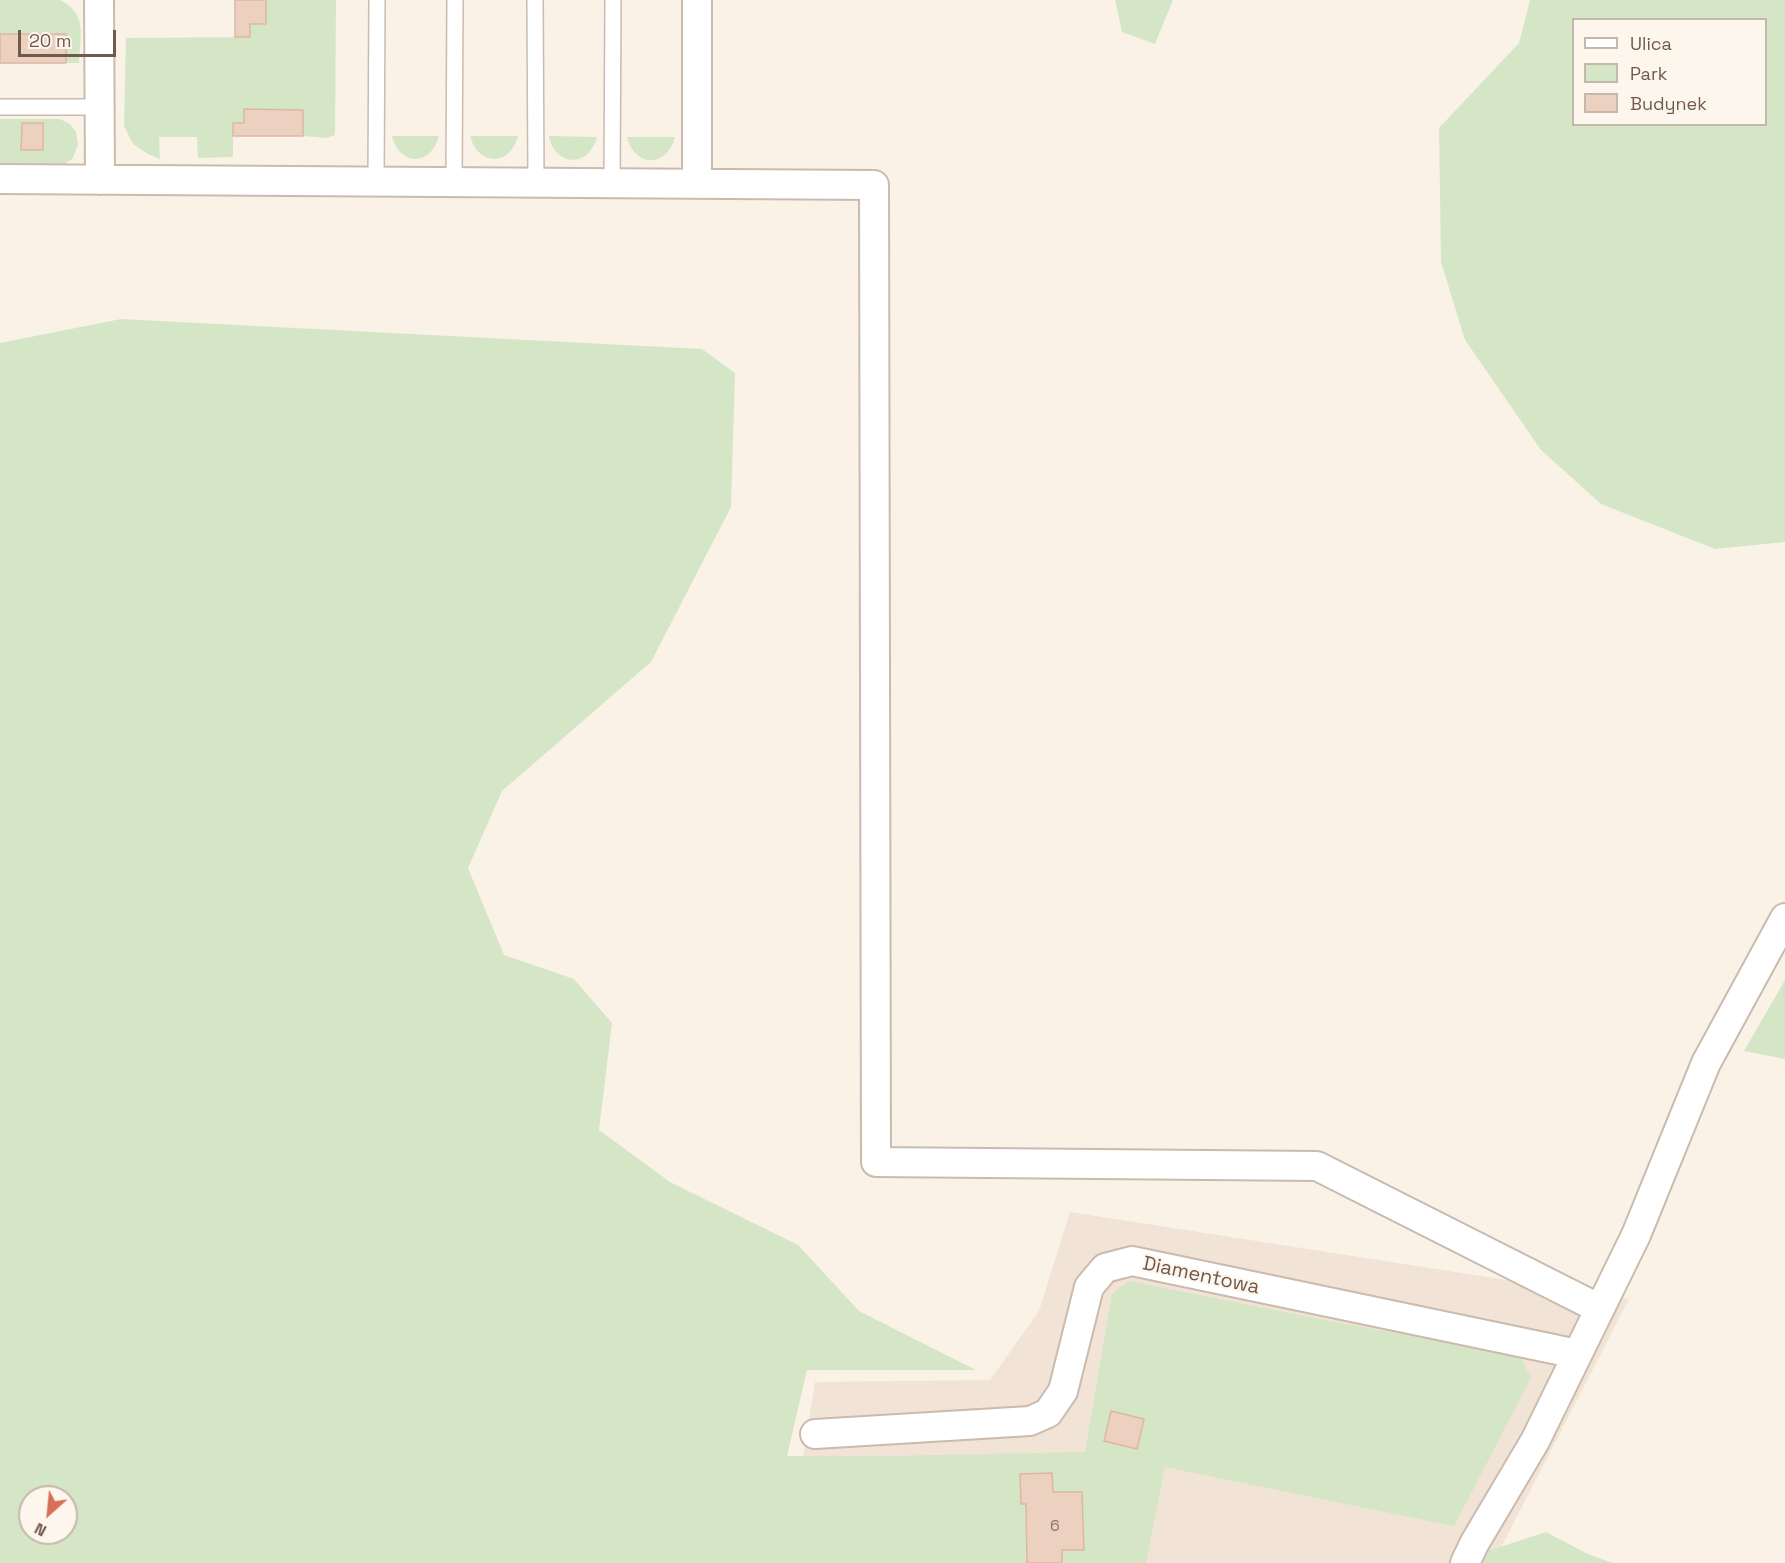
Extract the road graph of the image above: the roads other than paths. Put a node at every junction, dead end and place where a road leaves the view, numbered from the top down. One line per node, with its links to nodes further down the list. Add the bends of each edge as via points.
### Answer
1 (99, 0): 8 (street)
2 (377, 0): 11 (lane)
3 (455, 0): 12 (lane)
4 (535, 0): 13 (lane)
5 (613, 0): 14 (lane)
6 (698, 0): 15 (street)
7 (0, 107): 8 (lane)
8 (99, 107): 10 (street)
9 (0, 179): 10 (street)
10 (100, 180): 11 (street)
11 (376, 181): 12 (street)
12 (454, 182): 13 (street)
13 (536, 182): 14 (street)
14 (612, 183): 15 (street)
15 (697, 184): 17 (street, via 874,185 876,1162 1317,1166)
16 (1785, 918): 17 (street, via 1706,1063 1636,1235)
17 (1600, 1309): 18 (street)
18 (1577, 1354): 19 (street, Diamentowa, via 1132,1261 1105,1268 1089,1287 1063,1390 1048,1413 1030,1421); 20 (street, via 1535,1441)
19 (815, 1434)
20 (1465, 1563)

